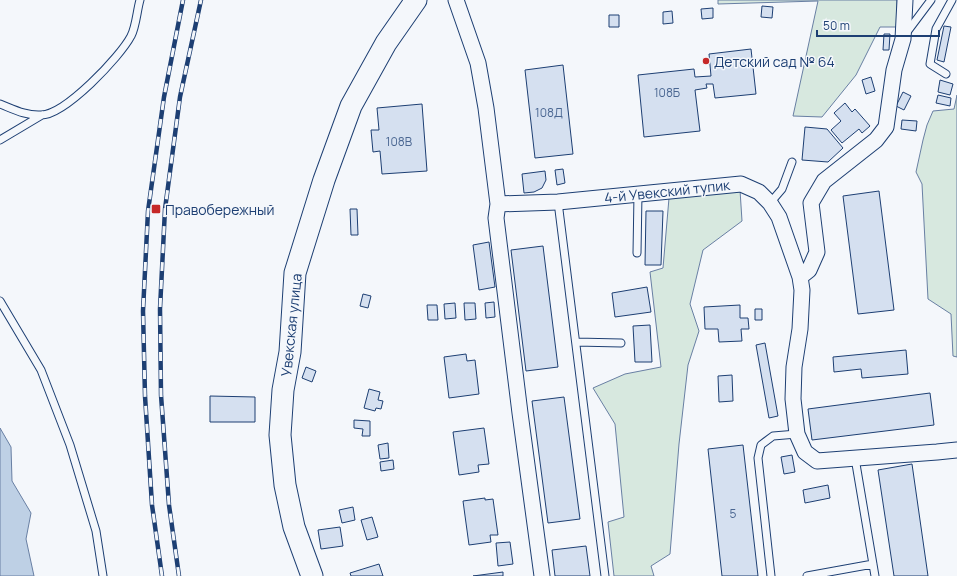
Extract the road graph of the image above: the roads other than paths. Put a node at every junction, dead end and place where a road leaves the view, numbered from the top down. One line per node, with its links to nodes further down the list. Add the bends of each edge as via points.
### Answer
1 (140, 0): 10 (lane, via 132,35 112,62 64,106)
2 (416, 0): 27 (street, Увекская улица, via 386,43 350,106 295,273 290,352 283,390 280,435 285,485 294,527)
3 (456, 0): 16 (street, via 478,63)
4 (905, 0): 7 (street)
5 (931, 0): 7 (lane)
6 (952, 0): 8 (lane, via 936,29 930,64)
7 (902, 39): 18 (street, via 894,70 886,127 876,140 824,181 812,203 817,252 809,270)
8 (946, 74)
9 (0, 104): 10 (lane, via 23,113)
10 (42, 115): 11 (lane)
11 (0, 140)
12 (792, 162): 15 (lane, via 782,189)
13 (638, 194): 14 (street, 4-й Увекский тупик); 15 (street, 4-й Увекский тупик, via 741,184 759,192); 17 (lane)
14 (558, 202): 16 (street, 4-й Увекский тупик); 20 (lane)
15 (770, 203): 18 (street, 4-й Увекский тупик, via 780,217)
16 (498, 204): 28 (street, via 496,218)
17 (636, 253)
18 (800, 277): 22 (street, 4-й Увекский тупик, via 800,329 792,399)
19 (0, 301): 26 (lane, via 41,370 70,445 96,531)
20 (576, 342): 21 (lane); 29 (lane)
21 (621, 343)
22 (797, 434): 24 (street, 4-й Увекский тупик, via 805,452 817,461); 30 (lane, via 773,436 761,445 758,458)
23 (957, 450): 24 (street, 4-й Увекский тупик)
24 (855, 458): 25 (lane)
25 (873, 564): 31 (lane); 32 (lane)
26 (103, 576)
27 (312, 576)
28 (542, 576)
29 (605, 576)
30 (771, 576)
31 (807, 576)
32 (875, 576)

